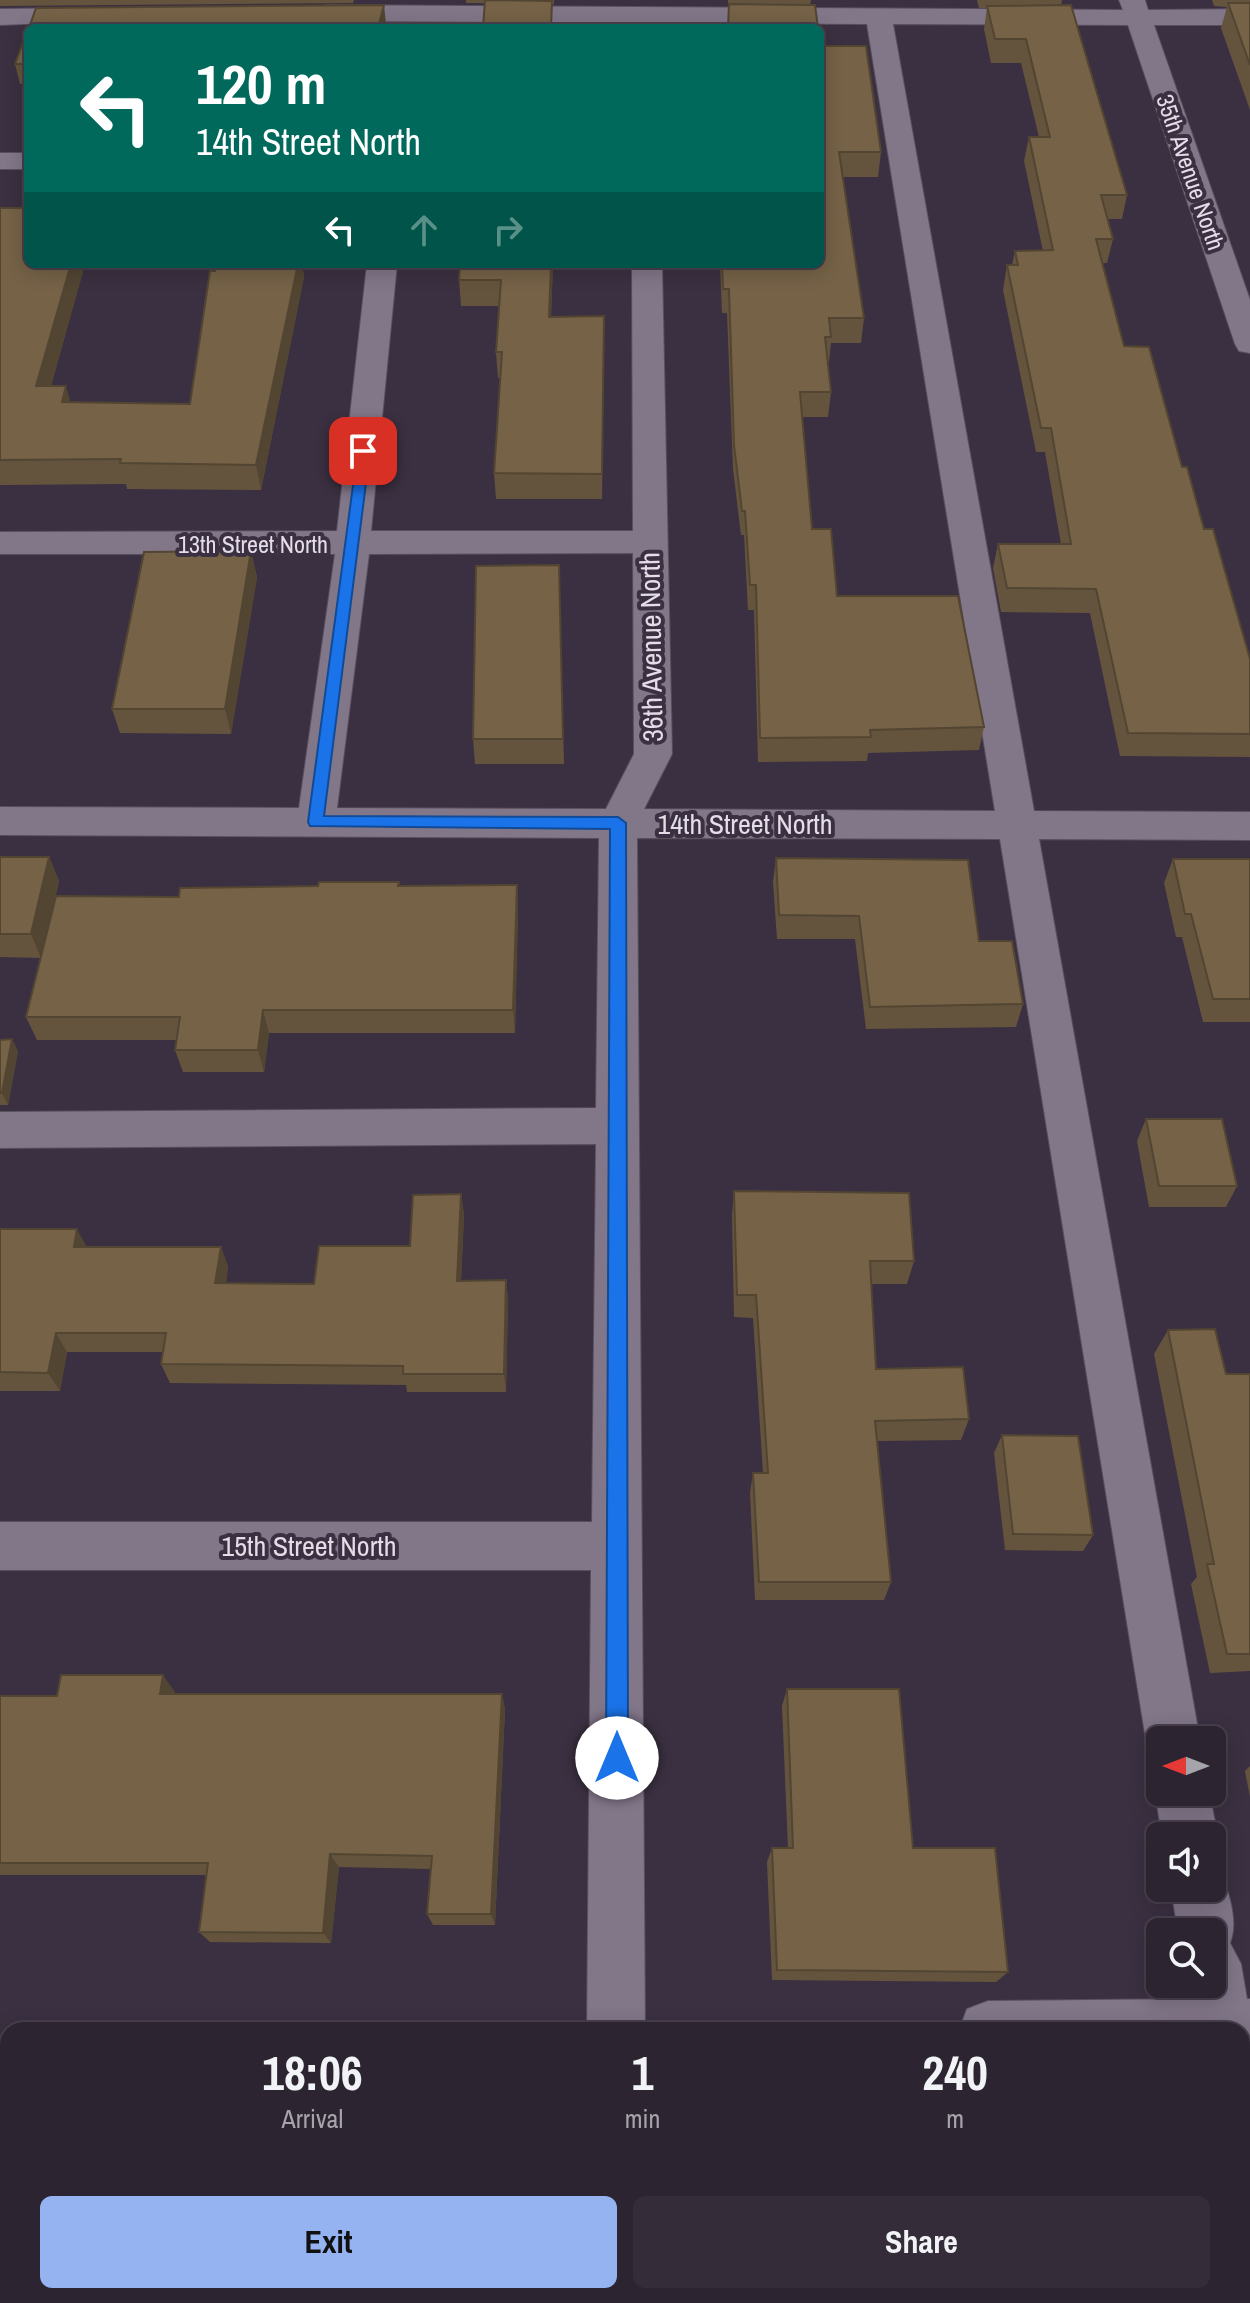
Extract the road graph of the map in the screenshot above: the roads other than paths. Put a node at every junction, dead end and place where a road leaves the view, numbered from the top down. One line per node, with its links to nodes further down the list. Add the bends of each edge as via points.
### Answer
1 (1136, 9): 6 (street); 7 (street); 13 (street, 35th Avenue North)
2 (304, 13): 8 (street)
3 (640, 14): 7 (street); 8 (street)
4 (121, 15): 5 (street)
5 (0, 17)
6 (1250, 17)
7 (879, 19): 20 (street)
8 (412, 20)
9 (0, 161): 10 (street)
10 (24, 161)
11 (382, 268): 16 (street)
12 (647, 268): 14 (street, 36th Avenue North)
13 (1250, 344)
14 (650, 542): 16 (street, 13th Street North); 19 (street, 36th Avenue North, via 653,754)
15 (0, 543): 16 (street, 13th Street North)
16 (353, 545): 18 (street)
17 (0, 821): 18 (street, 14th Street North)
18 (316, 822): 19 (street, 14th Street North)
19 (618, 823): 20 (street, 14th Street North); 22 (street, 36th Avenue North)
20 (1015, 825): 21 (street, 14th Street North); 26 (street)
21 (1250, 826)
22 (618, 1126): 23 (street); 25 (street, 36th Avenue North)
23 (0, 1130)
24 (0, 1546): 25 (street, 15th Street North)
25 (618, 1546): 28 (street, 36th Avenue North)
26 (1171, 1726)
27 (1225, 1998): 29 (street)
28 (616, 2022)
29 (1235, 2022)

